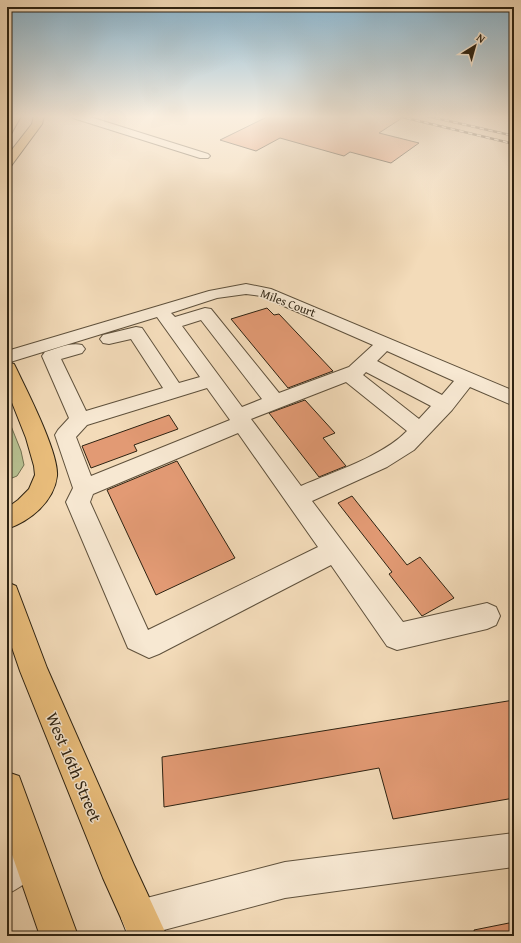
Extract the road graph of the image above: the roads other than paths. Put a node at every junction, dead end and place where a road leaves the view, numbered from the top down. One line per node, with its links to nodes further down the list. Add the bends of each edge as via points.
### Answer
1 (166, 317): 2 (street, Miles Court, via 215,294 246,289 265,292); 3 (street, Miles Court); 7 (street); 10 (street, via 205,313)
2 (385, 343): 5 (street); 6 (street, Miles Court)
3 (7, 357)
4 (7, 368): 17 (main road, via 44,458 46,474 41,490 30,504)
5 (357, 368): 10 (street); 11 (street); 14 (street)
6 (466, 378): 9 (street, Miles Court); 11 (street)
7 (212, 380): 8 (street); 13 (street)
8 (174, 391): 12 (street); 12 (street, via 136,332 51,356)
9 (514, 399)
10 (275, 402): 13 (street)
11 (445, 405): 14 (street)
12 (80, 420): 15 (street, via 65,435)
13 (240, 420): 15 (street); 16 (street)
14 (420, 431): 16 (street, via 407,444 380,461)
15 (84, 488): 18 (street, via 78,502 138,639 148,644)
16 (297, 498): 18 (street)
17 (7, 519)
18 (335, 551): 20 (street, via 397,637)
19 (7, 594): 24 (main road, West 16th Street, via 34,671)
20 (487, 616)
21 (7, 788): 23 (main road)
22 (514, 850): 24 (street, via 285,880)
23 (16, 853): 25 (main road)
24 (144, 927)
25 (59, 936)

